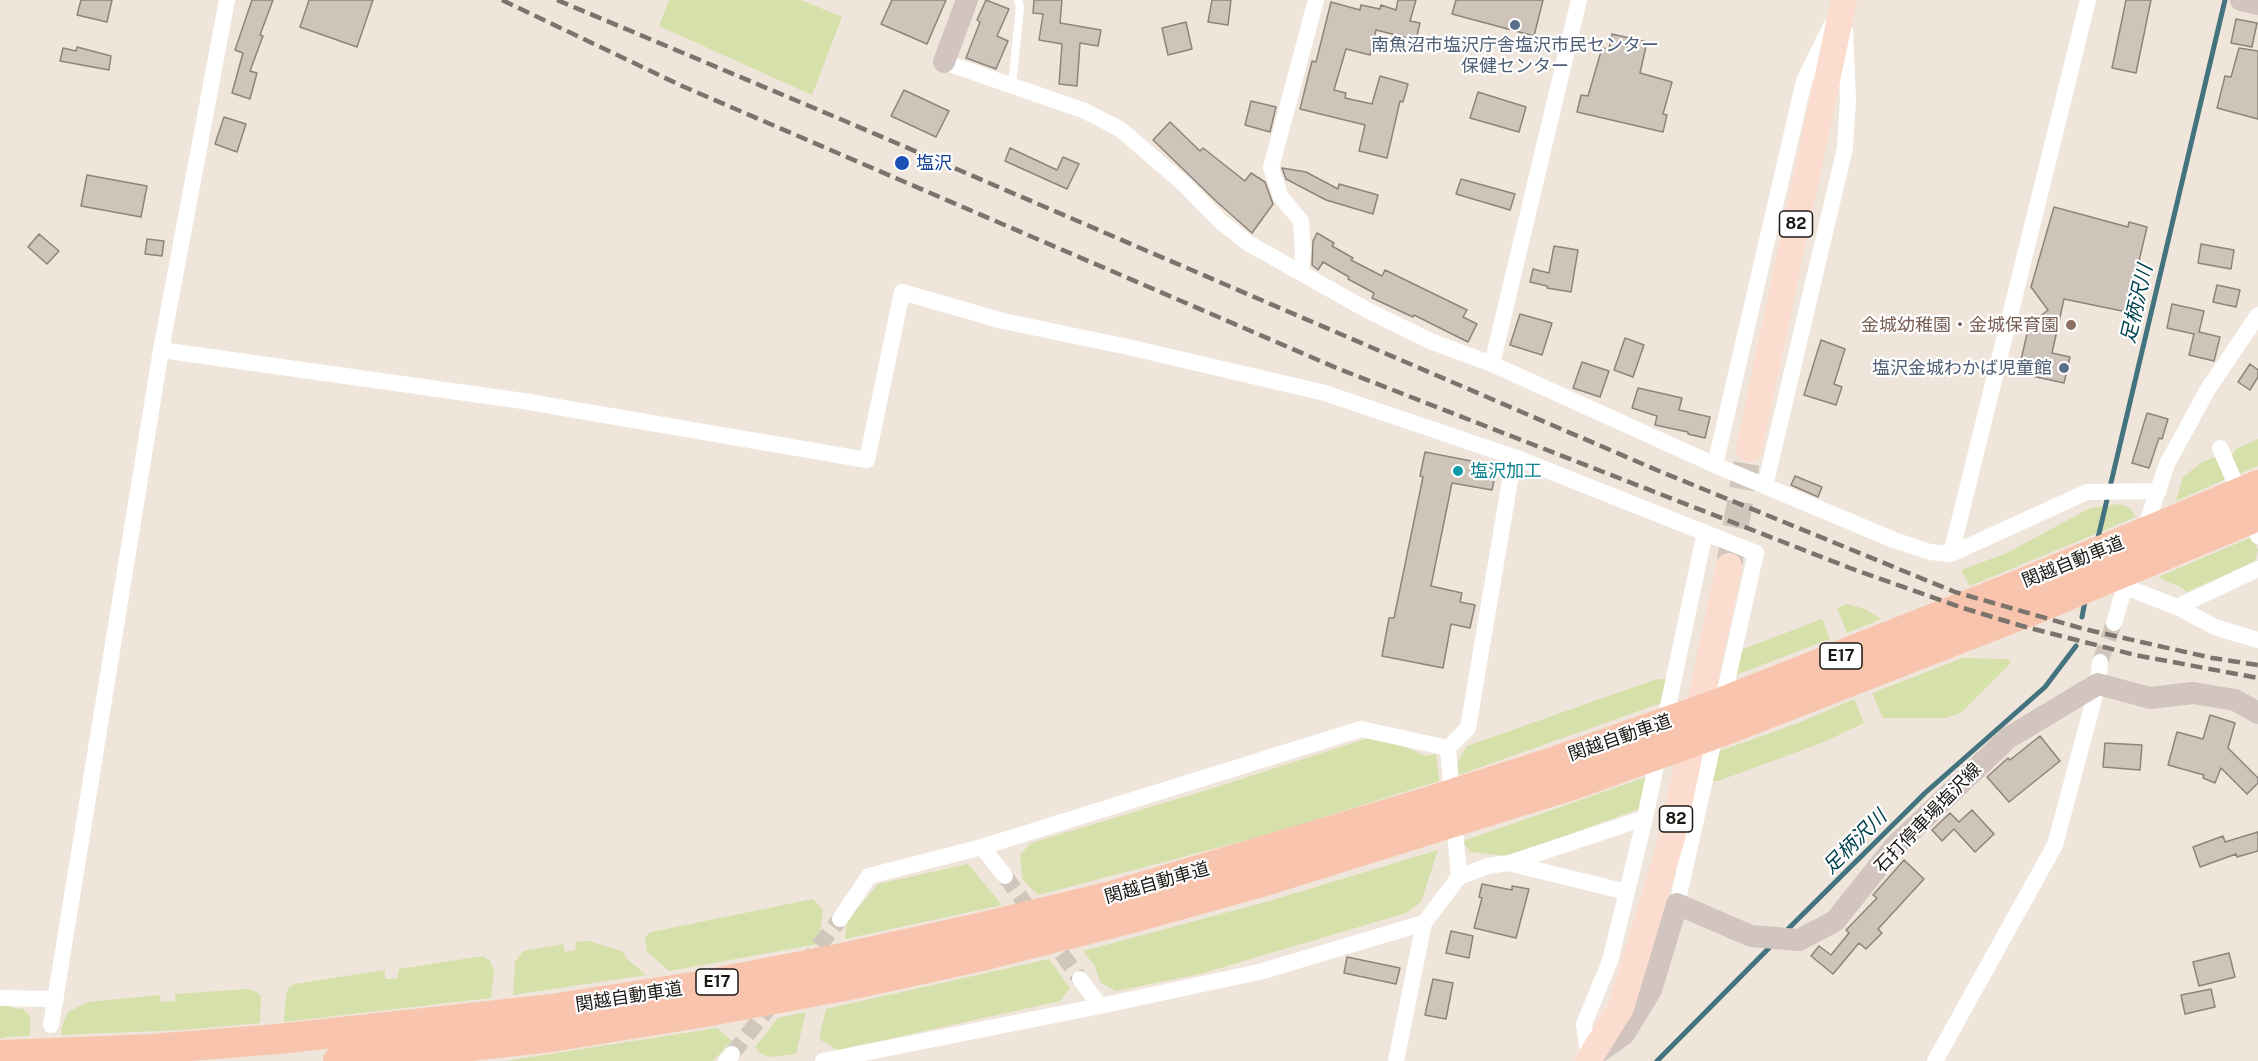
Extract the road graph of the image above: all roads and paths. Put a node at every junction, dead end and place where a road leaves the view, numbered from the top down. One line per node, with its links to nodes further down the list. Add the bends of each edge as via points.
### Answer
1 (227, 0): 14 (street)
2 (967, 0): 10 (main road)
3 (1018, 0): 11 (lane)
4 (1316, 0): 12 (street, via 1270,168 1281,197 1301,221)
5 (1579, 0): 15 (street)
6 (1844, 0): 17 (main road, 82); 19 (street, via 1804,81); 21 (street, via 1848,99 1845,148)
7 (2088, 0): 26 (street)
8 (2242, 0): 9 (main road)
9 (2258, 4)
10 (944, 62): 11 (street)
11 (1012, 85): 12 (street, via 1085,111 1120,129 1220,221 1248,243)
12 (1301, 273): 15 (street, via 1430,341)
13 (2258, 315): 22 (street, via 2208,389 2167,464)
14 (160, 350): 18 (street, via 523,401 867,460 902,292 1003,321 1325,393); 50 (street)
15 (1492, 363): 19 (street)
16 (2220, 448): 25 (street)
17 (1749, 449)
18 (1514, 457): 24 (street); 37 (street, via 1468,728)
19 (1715, 465): 21 (street)
20 (2258, 485): 39 (highway, 関越自動車道 / E17, via 2021,584 1712,705 1558,760)
21 (1766, 486): 26 (street, via 1894,540 1929,552)
22 (2158, 491): 26 (street, via 2087,492); 29 (street)
23 (2258, 516): 39 (highway, 関越自動車道 / E17, via 2022,615 1726,730 1566,787)
24 (1705, 532): 33 (street, via 1756,553); 34 (street)
25 (2258, 536)
26 (1951, 554)
27 (1729, 566): 57 (main road, 82, via 1672,838 1621,1008)
28 (2258, 569): 30 (street)
29 (2123, 586): 30 (street); 31 (street)
30 (2177, 607): 32 (street, via 2216,627)
31 (2114, 622)
32 (2258, 640)
33 (1735, 643): 34 (street); 45 (street)
34 (1677, 663): 38 (street)
35 (2099, 673): 36 (main road, via 2150,698 2193,693 2235,700); 45 (main road, 石打停車場塩沢線, via 2008,738 1894,847 1835,921 1799,940 1751,936); 58 (street, via 2055,845)
36 (2258, 713)
37 (1448, 748): 40 (street, via 1362,729); 43 (street)
38 (1645, 818): 41 (street); 44 (street)
39 (1420, 819): 53 (highway, 関越自動車道 / E17, via 979,928 699,986 552,1009 278,1039); 54 (highway, 関越自動車道 / E17, via 1265,881 982,956 699,1013 550,1037)
40 (982, 847): 42 (street); 46 (street, via 869,876)
41 (1508, 863): 43 (street); 44 (street)
42 (1005, 876)
43 (1459, 877): 47 (street)
44 (1627, 892): 57 (street, via 1610,961 1584,1024)
45 (1677, 904): 57 (main road, via 1651,990 1624,1034)
46 (840, 919)
47 (1424, 923): 51 (street, via 1259,972); 56 (street)
48 (1080, 979): 51 (street)
49 (0, 998): 50 (street)
50 (56, 999): 52 (street)
51 (1101, 1006): 55 (street)
52 (51, 1025)
53 (0, 1055)
54 (338, 1061)
55 (823, 1061)
56 (1396, 1061)
57 (1588, 1061)
58 (1935, 1061)

